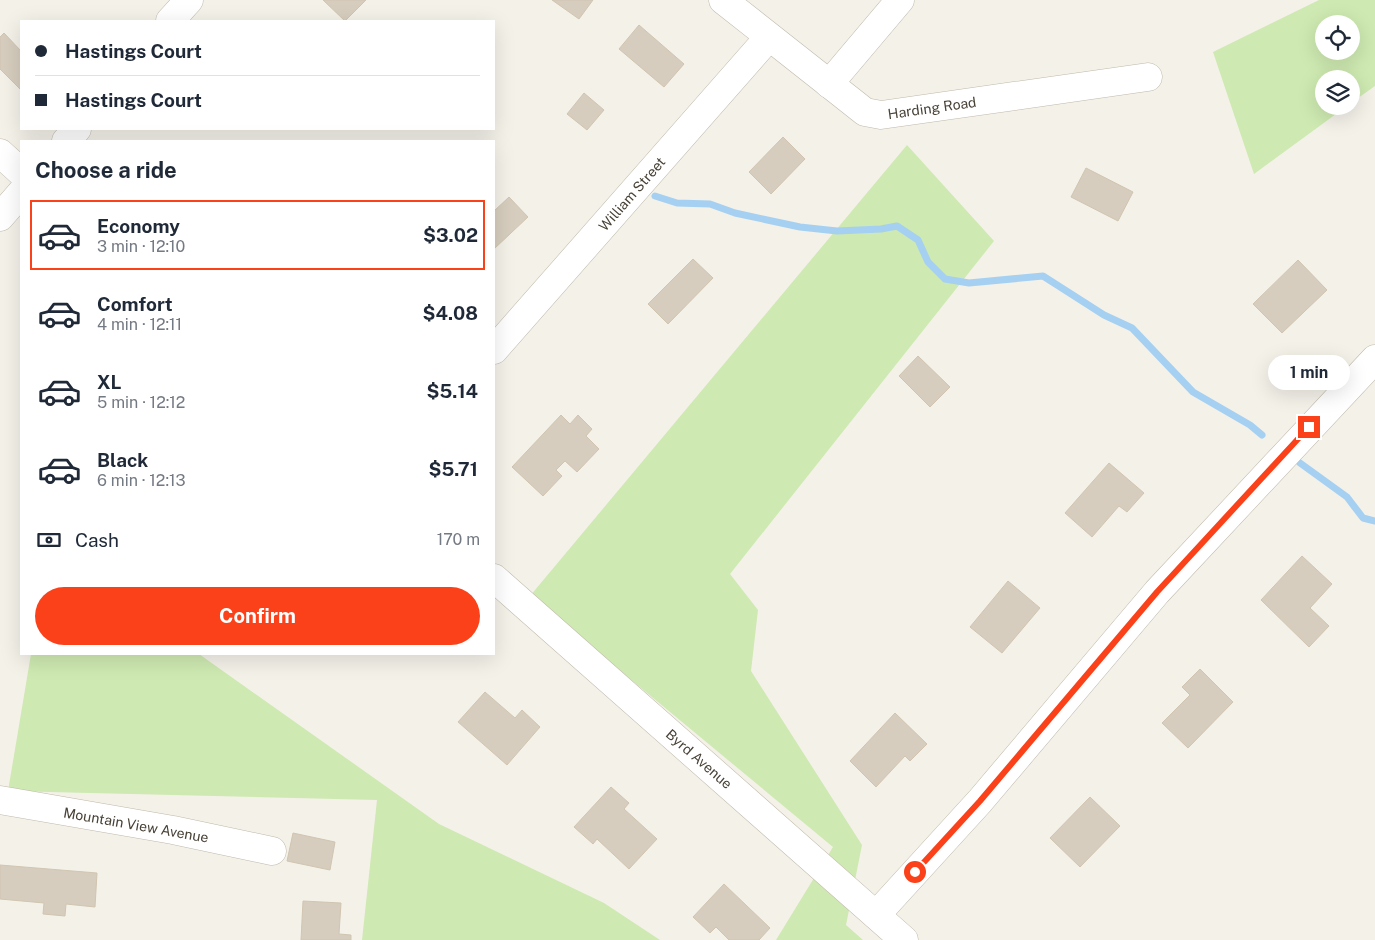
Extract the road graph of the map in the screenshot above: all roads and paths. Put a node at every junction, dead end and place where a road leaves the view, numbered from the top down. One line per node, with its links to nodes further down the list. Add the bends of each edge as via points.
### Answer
1 (189, 0): 4 (street)
2 (723, 0): 5 (street, Harding Road)
3 (900, 0): 7 (street)
4 (171, 20)
5 (769, 37): 7 (street, Harding Road); 14 (street, William Street)
6 (1148, 77): 7 (street, Harding Road, via 881,115 865,112)
7 (829, 84)
8 (76, 130): 9 (street)
9 (67, 140)
10 (0, 153): 11 (street)
11 (20, 171)
12 (20, 194): 13 (street)
13 (0, 217)
14 (495, 349)
15 (1375, 359): 19 (street, via 1157,592 980,801)
16 (495, 579): 19 (street, Byrd Avenue)
17 (0, 800): 18 (street, Mountain View Avenue)
18 (272, 851)
19 (876, 915): 20 (street, Byrd Avenue)
20 (904, 940)

